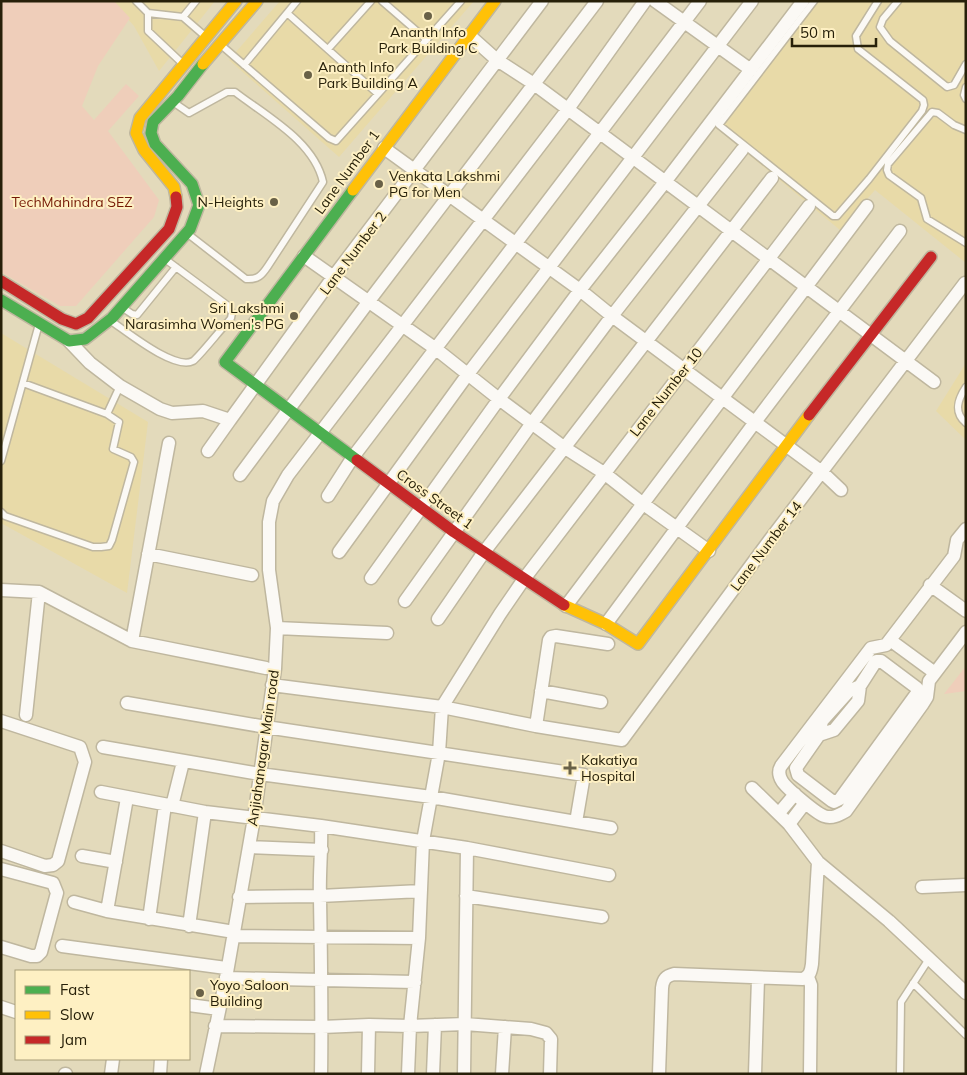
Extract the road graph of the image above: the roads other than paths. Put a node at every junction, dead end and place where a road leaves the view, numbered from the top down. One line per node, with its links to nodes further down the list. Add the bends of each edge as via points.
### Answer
1 (136, 1): 20 (lane)
2 (196, 1): 22 (lane)
3 (236, 1): 25 (street)
4 (257, 1): 27 (street)
5 (297, 1): 21 (lane)
6 (371, 1): 29 (lane)
7 (382, 1): 26 (lane)
8 (461, 1): 26 (lane)
9 (495, 1): 24 (street, Lane Number 1)
10 (542, 1): 30 (street, Lane Number 2)
11 (597, 1): 35 (street)
12 (645, 1): 40 (street, Anjiahanagar Main road)
13 (656, 1): 23 (street)
14 (700, 1): 23 (street)
15 (752, 1): 28 (street)
16 (803, 1): 34 (street)
17 (814, 1): 18 (lane, via 719,125 837,216 922,111 924,104 858,49 856,36)
18 (878, 1)
19 (898, 1): 32 (lane, via 880,27 890,41 947,87 954,85)
20 (148, 13): 22 (lane); 31 (lane, via 148,31)
21 (287, 13): 29 (lane); 33 (lane)
22 (183, 17): 25 (lane)
23 (685, 21): 28 (street); 42 (street)
24 (469, 35): 30 (street); 43 (street, Lane Number 1)
25 (206, 37): 31 (street)
26 (427, 40): 37 (lane)
27 (220, 44): 33 (lane); 39 (street)
28 (718, 46): 34 (street); 45 (street)
29 (328, 49): 37 (lane)
30 (497, 60): 35 (street); 46 (street, Lane Number 2)
31 (182, 64): 66 (street, via 140,118 136,133 144,150 174,187 177,207 169,229 88,318 76,324 62,320)
32 (966, 64)
33 (244, 65): 37 (lane, via 336,141)
34 (751, 70): 48 (street)
35 (534, 84): 40 (street); 49 (street)
36 (966, 87): 38 (lane)
37 (378, 94)
38 (966, 99)
39 (173, 102): 56 (street, via 153,122 151,133 155,144 192,184 199,206); 56 (lane, via 189,113 227,92 234,92 303,144 320,169 323,182 260,277 246,279)
40 (568, 109): 42 (street); 53 (street, Anjiahanagar Main road)
41 (966, 130): 57 (lane, via 932,112 888,164 887,170 889,175 921,198 927,219)
42 (600, 133): 45 (street); 58 (street)
43 (384, 148): 46 (street); 59 (street, Lane Number 1)
44 (742, 150): 52 (street)
45 (634, 158): 48 (street); 64 (street)
46 (416, 170): 49 (street); 65 (street, Lane Number 2)
47 (772, 178): 54 (street)
48 (665, 182): 52 (street); 69 (street)
49 (450, 194): 53 (street); 71 (street)
50 (809, 206): 62 (street, Lane Number 10)
51 (867, 206): 68 (street)
52 (699, 207): 54 (street); 74 (street)
53 (484, 220): 58 (street); 77 (street, Anjiahanagar Main road)
54 (731, 231): 62 (street); 80 (street)
55 (900, 232): 73 (street)
56 (187, 233): 61 (street)
57 (966, 243)
58 (516, 244): 64 (street); 81 (street)
59 (304, 256): 65 (street); 83 (street, Lane Number 1)
60 (931, 257): 78 (street)
61 (164, 259): 63 (lane); 72 (street)
62 (768, 259): 68 (street); 84 (street, Lane Number 10)
63 (176, 267): 72 (lane, via 137,315); 75 (lane, via 227,305 232,313 193,361 184,362 161,354)
64 (548, 267): 69 (street); 85 (street)
65 (334, 276): 71 (street); 89 (street, Lane Number 2)
66 (1, 281)
67 (965, 283): 82 (street, Lane Number 14)
68 (806, 287): 73 (street); 91 (street)
69 (580, 290): 74 (street); 92 (street)
70 (1, 300): 76 (street)
71 (368, 301): 77 (street); 93 (street)
72 (122, 307): 75 (street)
73 (840, 312): 78 (street); 96 (street)
74 (612, 316): 80 (street); 97 (street)
75 (110, 320): 79 (street, via 86,340)
76 (39, 323): 79 (street); 87 (lane)
77 (403, 326): 81 (street); 99 (street, Anjiahanagar Main road)
78 (871, 336): 82 (street); 101 (street)
79 (69, 341): 88 (street, via 90,363)
80 (646, 342): 84 (street); 102 (street)
81 (436, 349): 85 (street); 104 (street)
82 (906, 361): 86 (street); 106 (street, Lane Number 14)
83 (225, 362): 89 (street, Cross Street 1)
84 (684, 370): 91 (street); 107 (street, Lane Number 10)
85 (468, 374): 92 (street); 109 (street)
86 (934, 382)
87 (23, 383): 94 (lane); 105 (lane)
88 (120, 386): 94 (lane); 95 (street, via 172,413 203,411)
89 (255, 386): 93 (street, Cross Street 1); 95 (street, Lane Number 2)
90 (966, 387): 98 (lane, via 958,407)
91 (723, 397): 96 (street); 112 (street)
92 (499, 399): 97 (street); 113 (street)
93 (288, 410): 99 (street, Cross Street 1); 108 (street)
94 (107, 414): 114 (lane, via 119,422 113,449 131,457 134,462 109,546 93,547)
95 (230, 420): 103 (street, Lane Number 2)
96 (755, 422): 101 (street); 115 (street)
97 (532, 423): 102 (street); 117 (street)
98 (966, 423)
99 (321, 434): 104 (street, Cross Street 1); 135 (street, Anjiahanagar Main road, via 288,475 273,500 269,522 269,570)
100 (169, 443): 122 (street)
101 (786, 445): 106 (street); 119 (street)
102 (565, 448): 107 (street); 121 (street)
103 (208, 450)
104 (354, 458): 109 (street, Cross Street 1); 111 (street)
105 (1, 460)
106 (822, 472): 110 (street); 152 (street, Lane Number 14, via 622,740)
107 (604, 473): 112 (street); 126 (street, Lane Number 10)
108 (240, 475)
109 (389, 484): 113 (street, Cross Street 1); 120 (street)
110 (841, 490)
111 (328, 496)
112 (642, 503): 115 (street); 131 (street)
113 (421, 507): 117 (street, Cross Street 1); 125 (street)
114 (1, 512)
115 (677, 527): 119 (street); 134 (street)
116 (966, 529): 123 (street, via 957,540)
117 (454, 532): 121 (street, Cross Street 1); 130 (street)
118 (966, 550): 123 (street)
119 (708, 551): 134 (street, Cross Street 1, via 638,644)
120 (339, 552)
121 (484, 552): 126 (street, Cross Street 1); 133 (street)
122 (148, 554): 124 (street); 139 (street)
123 (954, 556): 127 (street)
124 (252, 575)
125 (371, 578)
126 (524, 578): 131 (street, Cross Street 1); 148 (street, Lane Number 10)
127 (930, 585): 132 (street); 138 (street)
128 (1, 590): 129 (street)
129 (38, 592): 139 (street); 150 (street)
130 (405, 601)
131 (566, 606): 134 (street, Cross Street 1)
132 (966, 611)
133 (438, 619)
134 (606, 624)
135 (277, 628): 137 (street); 143 (street, Anjiahanagar Main road)
136 (966, 632): 142 (street)
137 (387, 633)
138 (890, 640): 142 (street); 149 (street, via 886,645 871,648)
139 (132, 641): 141 (street)
140 (608, 644): 145 (street, via 551,637)
141 (266, 668)
142 (934, 673): 157 (street, via 928,681 927,697)
143 (272, 685): 148 (street); 153 (street, Anjiahanagar Main road)
144 (860, 686): 149 (street, via 849,690); 154 (street, via 858,701 834,730); 157 (street, via 878,660 918,690)
145 (541, 691): 146 (street); 152 (street)
146 (601, 702)
147 (127, 703): 153 (street)
148 (442, 707): 152 (street); 156 (street)
149 (830, 707): 154 (street); 162 (street, via 779,770 781,780)
150 (26, 715)
151 (1, 721): 178 (street, via 80,747 85,762 58,861 46,866)
152 (536, 726)
153 (266, 727): 156 (street); 159 (street, Anjiahanagar Main road)
154 (819, 735): 157 (street, via 796,770 798,775 834,802)
155 (103, 747): 158 (street)
156 (438, 754): 163 (street); 170 (street, via 584,776)
157 (876, 760): 165 (street, via 846,812 823,816)
158 (183, 762): 159 (street); 166 (street)
159 (260, 774): 163 (street); 169 (street, Anjiahanagar Main road)
160 (752, 788): 168 (street)
161 (101, 792): 164 (street)
162 (795, 794): 165 (street); 168 (street)
163 (431, 797): 170 (street); 174 (street)
164 (127, 798): 166 (street); 180 (street)
165 (805, 802): 171 (street)
166 (168, 806): 167 (street); 193 (street)
167 (205, 812): 169 (street); 194 (street)
168 (779, 813): 171 (street)
169 (254, 818): 172 (street); 175 (street, Anjiahanagar Main road)
170 (576, 822): 173 (street)
171 (789, 824): 181 (street)
172 (321, 826): 174 (street); 177 (street)
173 (612, 828)
174 (423, 842): 176 (street); 186 (street)
175 (249, 847): 177 (street); 189 (street, Anjiahanagar Main road)
176 (467, 848): 183 (street); 188 (street)
177 (322, 850): 187 (street)
178 (1, 851)
179 (82, 856): 180 (street)
180 (116, 862): 191 (street)
181 (818, 862): 200 (street); 202 (street, via 812,964)
182 (1, 870): 199 (street, via 53,883 57,893 42,952 31,956)
183 (609, 875)
184 (966, 885): 185 (street)
185 (922, 887)
186 (421, 891): 187 (street); 197 (street)
187 (320, 896): 189 (street); 196 (street)
188 (466, 896): 192 (street); 212 (street)
189 (240, 897): 195 (street, Anjiahanagar Main road)
190 (74, 902): 191 (street)
191 (108, 911): 193 (street)
192 (602, 917)
193 (149, 919): 194 (street)
194 (189, 926): 195 (street)
195 (233, 934): 196 (street); 201 (street, Anjiahanagar Main road)
196 (321, 937): 197 (street); 204 (street)
197 (419, 938): 205 (street)
198 (62, 946): 201 (street)
199 (1, 947)
200 (929, 959): 206 (lane); 207 (street)
201 (226, 973): 204 (street); 210 (street, Anjiahanagar Main road)
202 (808, 977): 203 (street, via 802,980); 234 (street, via 812,985)
203 (758, 978): 232 (street, via 674,974 666,977 662,983); 233 (street)
204 (322, 980): 205 (street); 218 (street)
205 (415, 982): 216 (street)
206 (913, 983): 219 (lane); 235 (lane, via 900,1006)
207 (966, 993)
208 (190, 1005): 210 (street)
209 (1, 1008): 211 (street)
210 (219, 1009): 215 (street, Anjiahanagar Main road)
211 (15, 1012)
212 (465, 1024): 214 (street); 217 (street); 229 (street)
213 (369, 1025): 216 (street); 218 (street); 226 (street)
214 (435, 1025): 216 (street); 228 (street)
215 (215, 1026): 218 (street); 224 (street, Anjiahanagar Main road)
216 (410, 1026): 227 (street)
217 (505, 1027): 230 (street); 231 (street, via 531,1029 549,1035)
218 (322, 1028): 225 (street)
219 (966, 1035)
220 (113, 1060): 222 (street)
221 (161, 1060): 223 (street)
222 (111, 1074)
223 (160, 1074)
224 (206, 1074)
225 (321, 1074)
226 (368, 1074)
227 (408, 1074)
228 (433, 1074)
229 (464, 1074)
230 (502, 1074)
231 (550, 1074)
232 (659, 1074)
233 (755, 1074)
234 (810, 1074)
235 (900, 1074)

